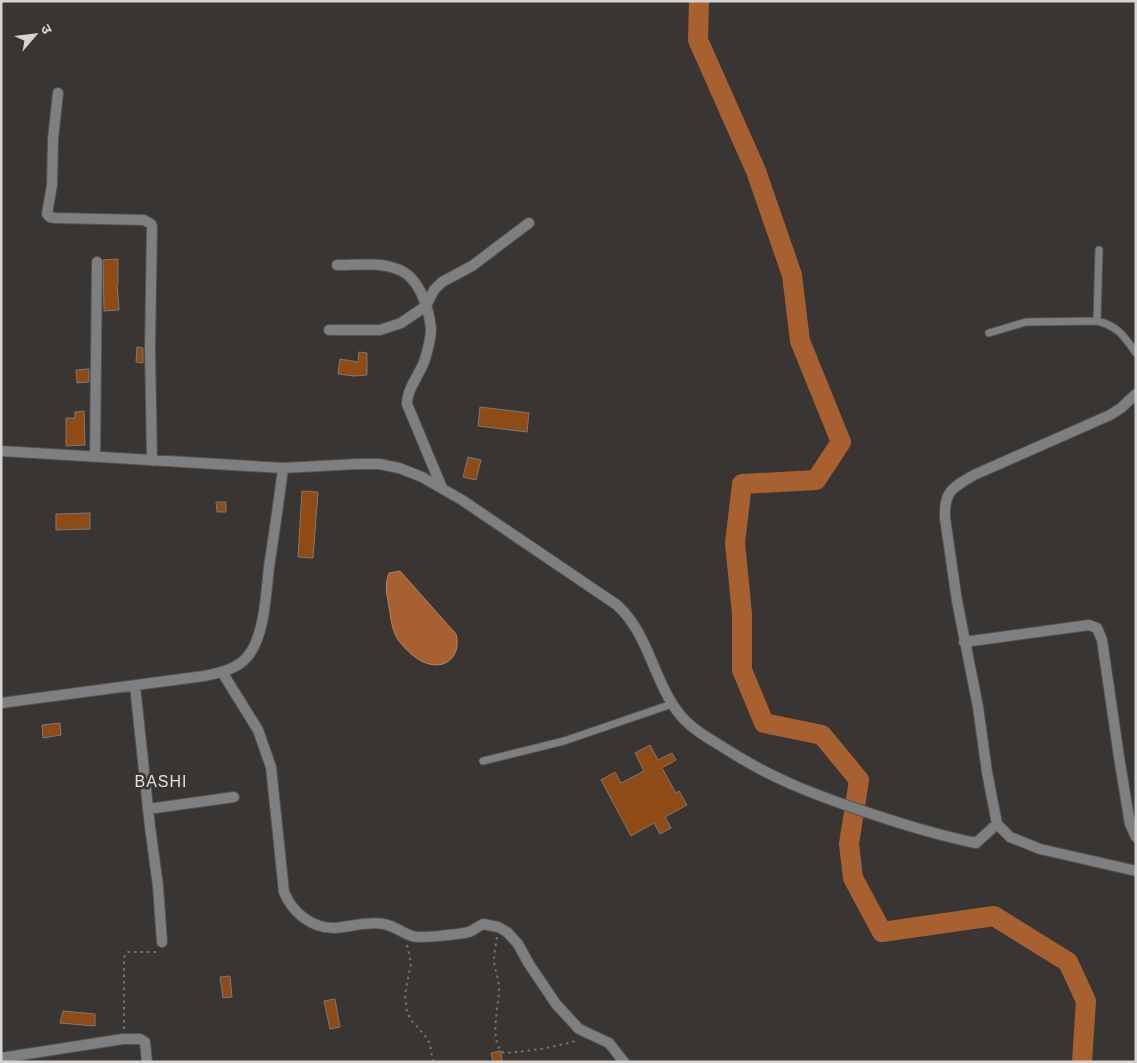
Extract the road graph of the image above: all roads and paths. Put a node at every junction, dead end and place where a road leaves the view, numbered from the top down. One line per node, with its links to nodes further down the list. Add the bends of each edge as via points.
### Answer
1 (58, 93): 14 (street, via 47,214 55,218 144,220 152,228)
2 (529, 223): 6 (street, via 479,261 442,282)
3 (1099, 250): 7 (lane)
4 (98, 262): 13 (street)
5 (337, 265): 6 (street, via 398,269 412,278)
6 (426, 306): 8 (street, via 390,328); 16 (street, via 431,331 429,344 406,404)
7 (1097, 321): 9 (lane, via 1026,322); 10 (lane, via 1118,330)
8 (329, 330)
9 (989, 333)
10 (1136, 353)
11 (1136, 394): 17 (street, via 1110,415 974,475 946,497 945,518)
12 (1, 451): 13 (street)
13 (95, 456): 14 (street)
14 (152, 461): 15 (street)
15 (283, 468): 16 (street, via 379,464 399,468); 18 (street, via 260,629 248,656 237,666)
16 (442, 488): 21 (street, via 628,614)
17 (964, 642): 25 (street); 26 (street, via 1089,624 1097,628 1102,640 1130,824)
18 (222, 672): 19 (street); 29 (street, via 266,749 288,903 303,918 325,927 383,924)
19 (135, 686): 20 (street); 24 (street)
20 (1, 703)
21 (672, 704): 22 (lane, via 564,741); 25 (street, via 693,728 751,765 821,797 887,820 976,843)
22 (483, 761)
23 (234, 797): 24 (street)
24 (148, 809): 30 (street)
25 (997, 824): 27 (street, via 1010,837 1040,849)
26 (1136, 837)
27 (1136, 871)
28 (498, 926): 29 (street, via 483,924 470,932 424,938); 31 (street, via 518,944 556,1004 579,1029); 31 (path, via 494,960 499,992 496,1013 500,1051 561,1045)
29 (404, 933): 35 (path, via 411,963 405,994 408,1012 430,1044)
30 (162, 942): 32 (path, via 162,947 155,952 132,951 124,957)
31 (592, 1035): 36 (street, via 609,1043)
32 (123, 1039): 33 (street); 34 (street, via 145,1042)
33 (1, 1058)
34 (147, 1062)
35 (434, 1062)
36 (624, 1062)

